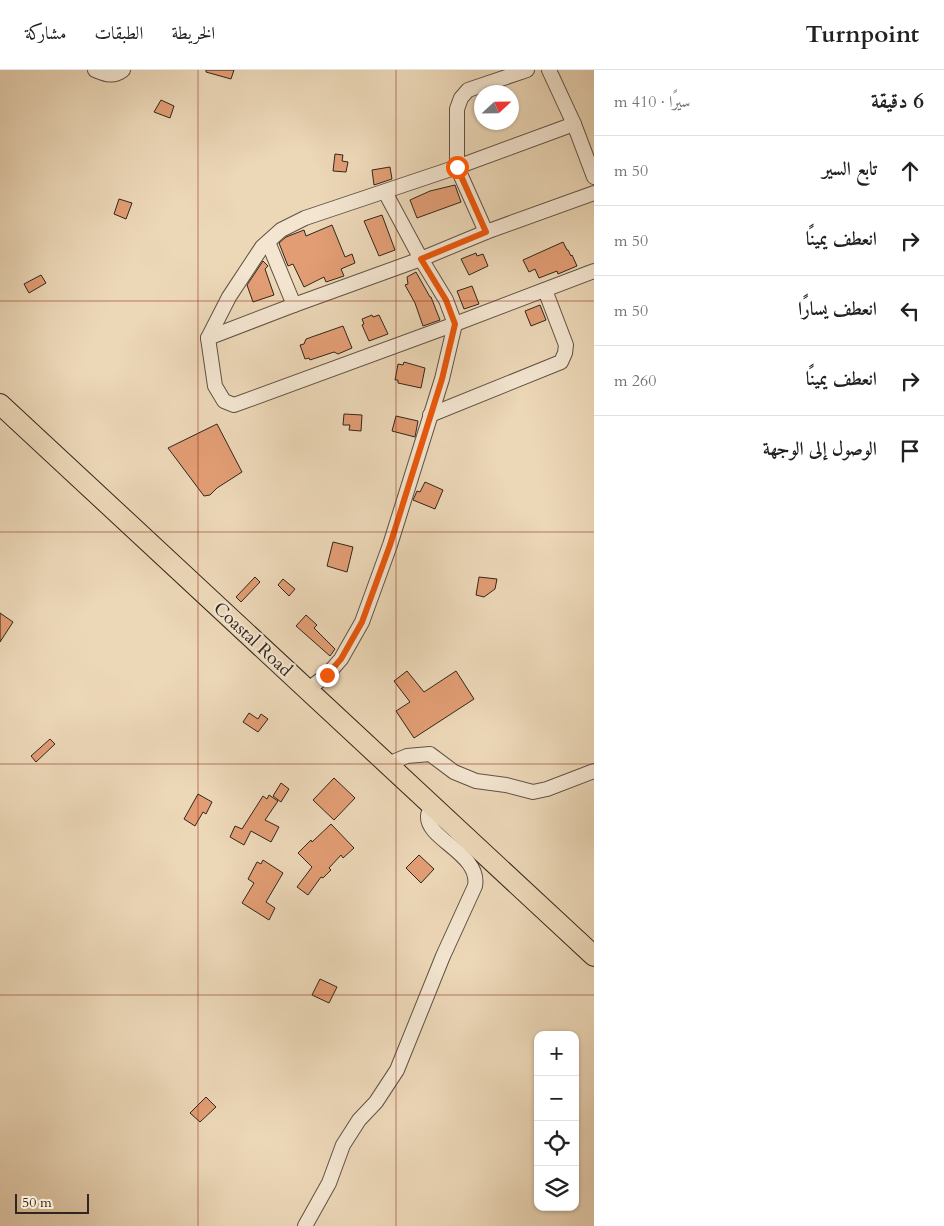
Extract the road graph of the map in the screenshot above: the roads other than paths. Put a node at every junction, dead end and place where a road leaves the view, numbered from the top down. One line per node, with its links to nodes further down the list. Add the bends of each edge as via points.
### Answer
1 (95, 70): 2 (street, via 109,75)
2 (123, 70)
3 (526, 70): 6 (street, via 468,90 460,98 457,109)
4 (549, 70): 5 (street)
5 (574, 124): 6 (street); 7 (street)
6 (457, 167): 8 (street); 10 (street)
7 (594, 177)
8 (385, 192): 11 (street, via 305,218 281,230); 12 (street)
9 (594, 193): 10 (street)
10 (486, 232): 12 (street)
11 (268, 242): 15 (street); 17 (street, via 229,297)
12 (421, 259): 15 (street); 16 (street, via 446,300)
13 (594, 271): 14 (street)
14 (545, 290): 16 (street); 19 (street, via 566,345 561,362)
15 (294, 305): 17 (street)
16 (455, 324): 17 (street, via 234,404 224,400 215,386); 19 (street)
17 (208, 338)
18 (0, 404): 20 (highway, Coastal Road)
19 (430, 415): 20 (street, via 390,545 362,622 341,659)
20 (307, 690): 21 (highway, Coastal Road)
21 (388, 764): 22 (street, via 407,756 430,754 454,772 476,781 533,792); 23 (highway, Coastal Road)
22 (594, 771)
23 (433, 805): 24 (highway, Coastal Road); 25 (street, via 428,816 430,825 469,863 474,871 475,886 397,1070 343,1145 329,1183)
24 (594, 956)
25 (305, 1226)

